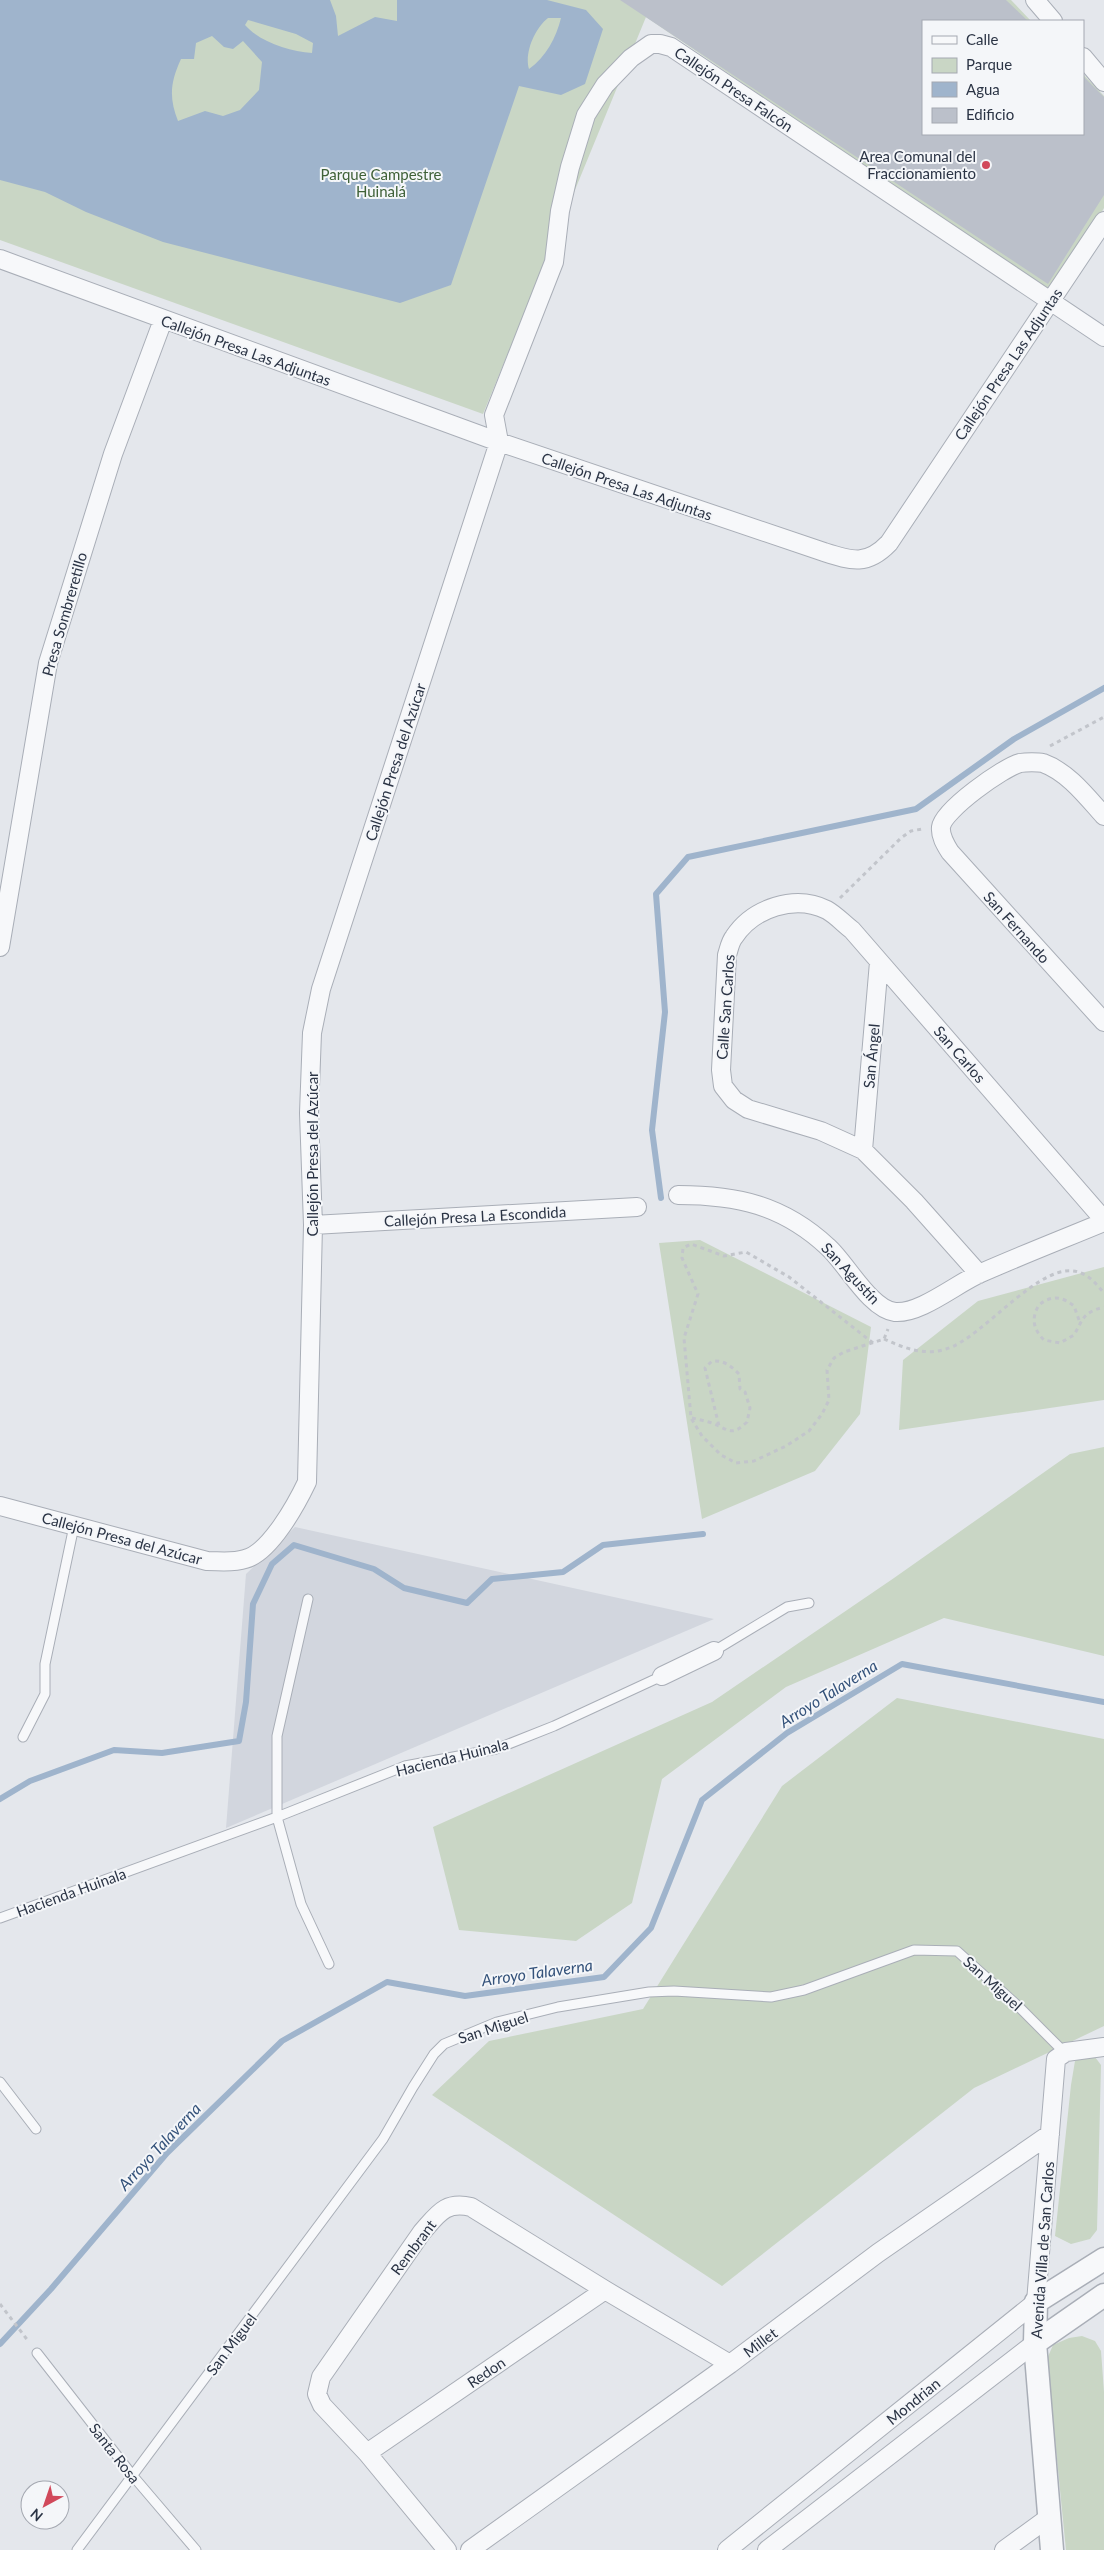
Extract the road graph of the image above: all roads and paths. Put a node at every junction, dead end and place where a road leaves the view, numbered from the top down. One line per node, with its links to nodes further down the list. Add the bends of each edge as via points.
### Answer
1 (1035, 0): 2 (street)
2 (1052, 20)
3 (1084, 58): 4 (street)
4 (1104, 82)
5 (1104, 221): 7 (street, Callejón Presa Las Adjuntas)
6 (0, 259): 8 (street, Callejón Presa Las Adjuntas)
7 (1050, 301): 9 (street, Callejón Presa Falcón); 10 (street, Callejón Presa Las Adjuntas, via 889,543 879,553 864,560 824,552); 10 (street, Callejón Presa Falcón, via 672,47 651,44 630,58 605,85 586,115 562,202 554,262 494,415)
8 (163, 320): 10 (street, Callejón Presa Las Adjuntas); 17 (street, Presa Sombreretillo, via 113,454 48,662)
9 (1104, 337)
10 (499, 442): 24 (street, Callejón Presa del Azúcar, via 321,989 312,1033 309,1113)
11 (1104, 717): 12 (path)
12 (1021, 763): 13 (street, via 1043,763 1064,775); 14 (street, via 1001,772 948,813)
13 (1104, 816)
14 (941, 826): 16 (path, via 911,831 901,838); 19 (street, San Fernando, via 942,839 950,852)
15 (804, 904): 16 (street, San Carlos); 20 (street, Calle San Carlos, via 780,904 748,920 732,938 727,955 723,1086 734,1100 748,1109 821,1131)
16 (827, 910): 18 (street, San Carlos, via 852,930)
17 (0, 947)
18 (879, 962): 20 (street, San Ángel); 23 (street, San Carlos)
19 (1104, 1022)
20 (864, 1150): 25 (street)
21 (678, 1195): 28 (street, San Agustín, via 706,1195 758,1203 798,1223 829,1247 872,1297)
22 (637, 1207): 24 (street, Callejón Presa La Escondida)
23 (1104, 1221): 25 (street, San Agustín)
24 (313, 1225): 35 (street, Callejón Presa del Azúcar, via 306,1482 294,1508 268,1543 248,1559 207,1561)
25 (979, 1274): 28 (street, San Agustín, via 910,1311)
26 (1104, 1293): 30 (path, via 1080,1272 1053,1274 1022,1293 965,1342 945,1350 905,1349)
27 (1104, 1307): 29 (path)
28 (894, 1312): 30 (path)
29 (1079, 1320): 29 (path, via 1074,1306 1053,1297 1039,1305 1033,1319 1038,1334 1052,1343 1074,1335)
30 (884, 1339): 31 (path)
31 (873, 1343): 32 (path, via 834,1358 827,1370 829,1400 822,1414 809,1430 786,1446 754,1461 736,1463 721,1456 702,1436); 32 (path, via 789,1277 746,1252 724,1256 687,1244 682,1258 698,1294 684,1338)
32 (691, 1418): 33 (path)
33 (719, 1426): 33 (path, via 725,1431 741,1428 747,1422 750,1408 745,1392 740,1389 739,1374 718,1360 705,1368)
34 (0, 1506): 35 (street, Callejón Presa del Azúcar)
35 (74, 1526): 40 (lane, via 45,1664 45,1694)
36 (308, 1599): 41 (lane, via 277,1736)
37 (809, 1603): 38 (lane, Hacienda Huinala, via 787,1607)
38 (714, 1650): 39 (street, Hacienda Huinala)
39 (662, 1676): 41 (lane, Hacienda Huinala, via 496,1749 405,1766)
40 (23, 1737)
41 (277, 1817): 42 (lane, Hacienda Huinala); 43 (lane, via 301,1904)
42 (0, 1918)
43 (329, 1964)
44 (1059, 2047): 59 (lane, San Miguel, via 957,1951 914,1950 804,1990 771,1997 649,1992 558,2007 497,2022 461,2036 444,2044 434,2054 383,2139)
45 (1104, 2048): 48 (street, Avenida Villa de San Carlos, via 1061,2054 1056,2059)
46 (0, 2082): 47 (lane)
47 (36, 2128)
48 (1050, 2134): 52 (street, Avenida Villa de San Carlos); 57 (street, Millet, via 878,2253)
49 (1104, 2259): 52 (street, Mondrian)
50 (605, 2290): 57 (street, Rembrant); 58 (street, Redon); 58 (street, Rembrant, via 471,2207 459,2204 442,2211 422,2232 320,2382 317,2394 322,2405)
51 (1104, 2295): 55 (street, Mondrian)
52 (1036, 2302): 55 (street, Avenida Villa de San Carlos); 65 (street, Mondrian)
53 (0, 2304): 54 (path)
54 (29, 2342)
55 (1035, 2344): 60 (street, Avenida Villa de San Carlos); 66 (street, Mondrian)
56 (37, 2353): 59 (lane, Santa Rosa)
57 (730, 2364): 64 (street, Millet)
58 (367, 2453): 63 (street, Rembrant)
59 (133, 2476): 61 (lane, San Miguel); 62 (lane, Santa Rosa)
60 (1048, 2518): 67 (street); 68 (street, Avenida Villa de San Carlos)
61 (77, 2550)
62 (196, 2550)
63 (447, 2550)
64 (470, 2550)
65 (727, 2550)
66 (767, 2550)
67 (1004, 2550)
68 (1052, 2550)

